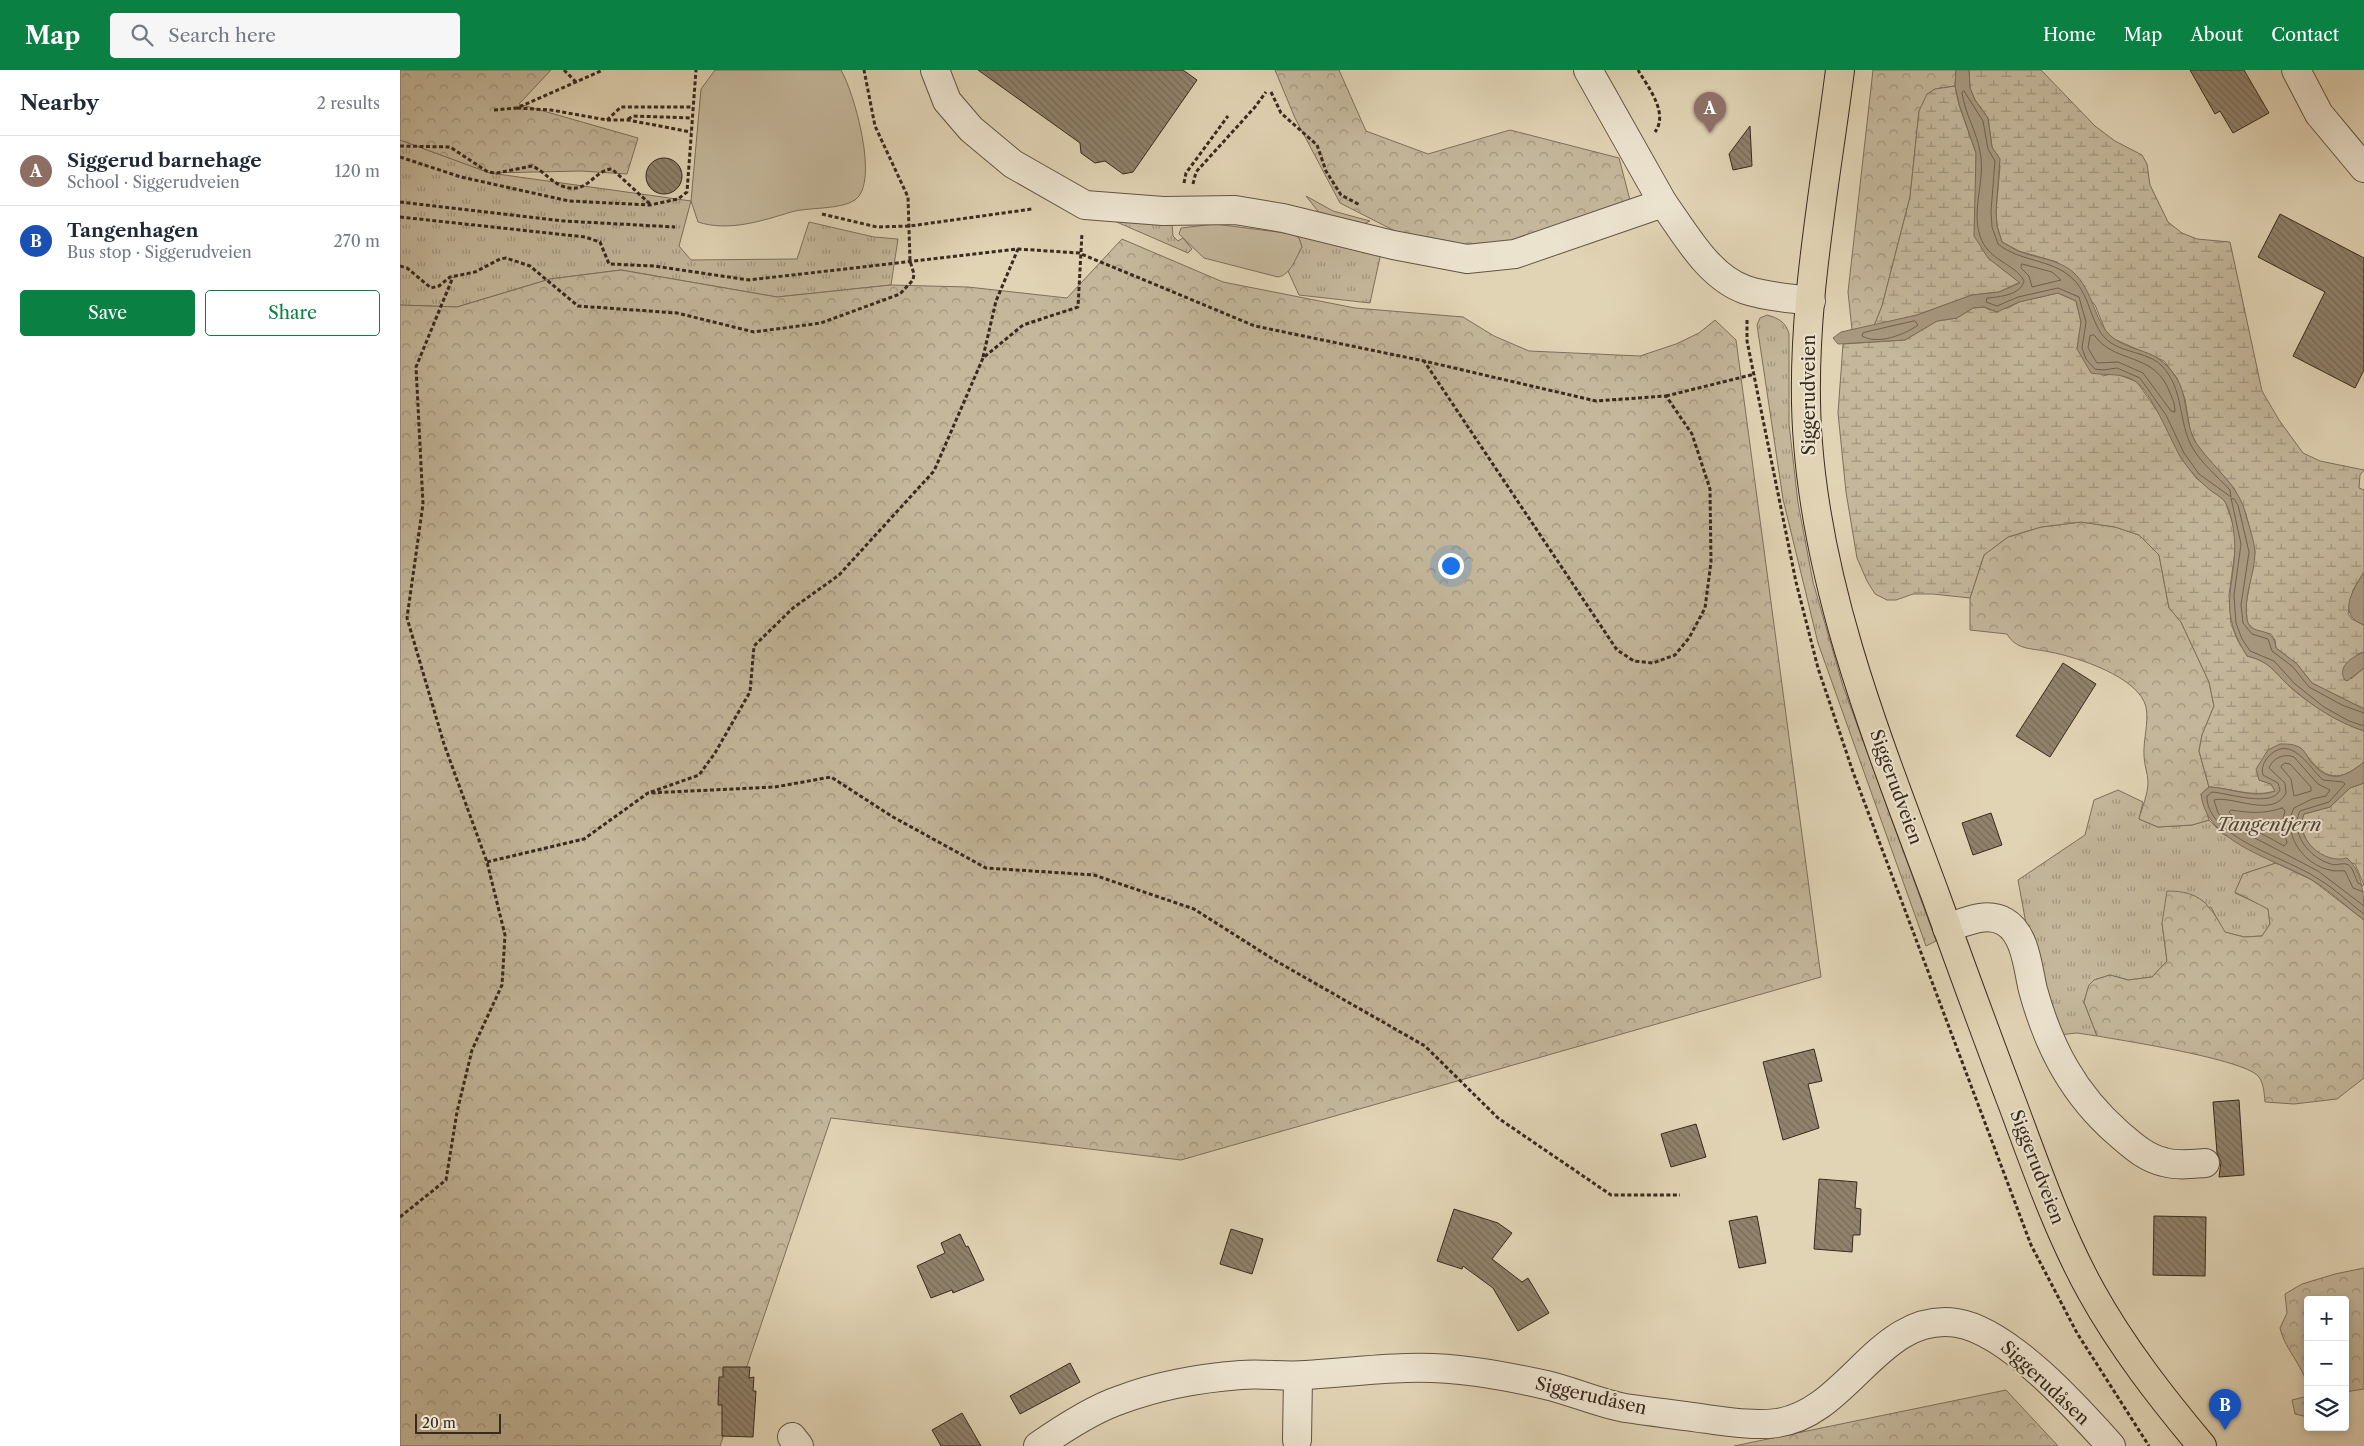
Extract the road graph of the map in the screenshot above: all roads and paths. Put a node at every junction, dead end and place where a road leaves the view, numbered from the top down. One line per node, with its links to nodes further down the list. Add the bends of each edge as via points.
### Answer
1 (564, 70): 10 (path)
2 (603, 70): 10 (path)
3 (696, 70): 14 (path)
4 (864, 70): 35 (path, via 875,126 908,198)
5 (1588, 70): 22 (street)
6 (1638, 70): 22 (path, via 1655,97 1660,120 1655,132)
7 (1840, 70): 42 (main road, Siggerudveien)
8 (2296, 70): 24 (street, via 2319,114)
9 (934, 71): 29 (street, via 947,101 971,129 1013,164)
10 (576, 82): 13 (path)
11 (1266, 92): 32 (path, via 1196,172)
12 (1271, 92): 31 (path, via 1281,113 1317,145 1326,171 1341,196)
13 (517, 108): 15 (path); 18 (path, via 551,110)
14 (694, 108): 17 (path); 18 (path, via 621,107)
15 (494, 110)
16 (1228, 116): 25 (path)
17 (692, 118): 19 (path, via 634,116); 20 (path)
18 (607, 120): 19 (path)
19 (628, 120): 20 (path)
20 (691, 132): 28 (path, via 687,192 678,199)
21 (400, 146): 28 (path, via 450,147 488,172 532,166 562,186 576,188 612,169)
22 (1634, 150): 27 (street)
23 (400, 157): 28 (path, via 462,177 569,201)
24 (2364, 168)
25 (1186, 173)
26 (400, 202): 36 (path, via 564,220)
27 (1663, 202): 32 (street, via 1515,254 1467,259 1283,218 1235,210); 42 (street, via 1706,261 1730,280 1745,290)
28 (650, 204)
29 (1085, 205): 32 (street); 38 (path)
30 (1036, 208): 35 (path)
31 (1367, 209)
32 (1186, 211)
33 (822, 214): 35 (path, via 877,227)
34 (400, 217): 39 (path, via 585,237 600,242 609,264 654,266 750,280)
35 (910, 226): 39 (path)
36 (675, 227)
37 (1018, 249): 38 (path); 39 (path); 43 (path, via 996,301)
38 (1080, 253): 43 (path, via 1078,307 1023,326); 44 (path, via 1255,326)
39 (910, 261): 41 (path, via 913,280 900,294 821,323 754,332 677,313 578,306 530,266 514,260 500,259 476,272)
40 (400, 266): 41 (path, via 431,288)
41 (453, 277): 48 (path, via 416,367 423,504 407,618 444,744)
42 (1810, 302): 49 (main road, Siggerudveien, via 1806,416 1811,477 1822,545 1852,660)
43 (983, 358): 47 (path, via 934,471 839,575 793,608 754,646 750,692 699,775)
44 (1424, 361): 46 (path, via 1596,401); 46 (path, via 1617,650 1634,661 1653,663 1675,655 1689,638 1705,608 1711,562 1710,489 1692,434)
45 (1755, 374): 46 (path)
46 (1666, 396)
47 (648, 793): 48 (path, via 584,839); 51 (path, via 776,787 831,777 893,817 986,868 1094,875 1194,909 1276,962 1425,1046 1498,1118 1611,1195)
48 (487, 862): 52 (path, via 505,935 502,985 472,1050 457,1112 446,1180)
49 (1947, 928): 50 (street, via 1982,917 2007,922 2020,940 2052,1046 2068,1077 2090,1107 2129,1143 2153,1159 2176,1164); 57 (main road, Siggerudveien, via 2049,1202 2076,1262 2133,1358)
50 (2206, 1163)
51 (1680, 1195)
52 (400, 1218)
53 (1298, 1376): 54 (street); 55 (street, Siggerudåsen, via 1242,1375 1174,1385 1118,1400); 56 (street, Siggerudåsen, via 1408,1368 1484,1373 1547,1385 1623,1408 1737,1423 1778,1423 1818,1407 1877,1353 1909,1331 1923,1325 1956,1323 1986,1332 2019,1354)
54 (1297, 1440)
55 (1038, 1446)
56 (2111, 1446)
57 (2202, 1446)

